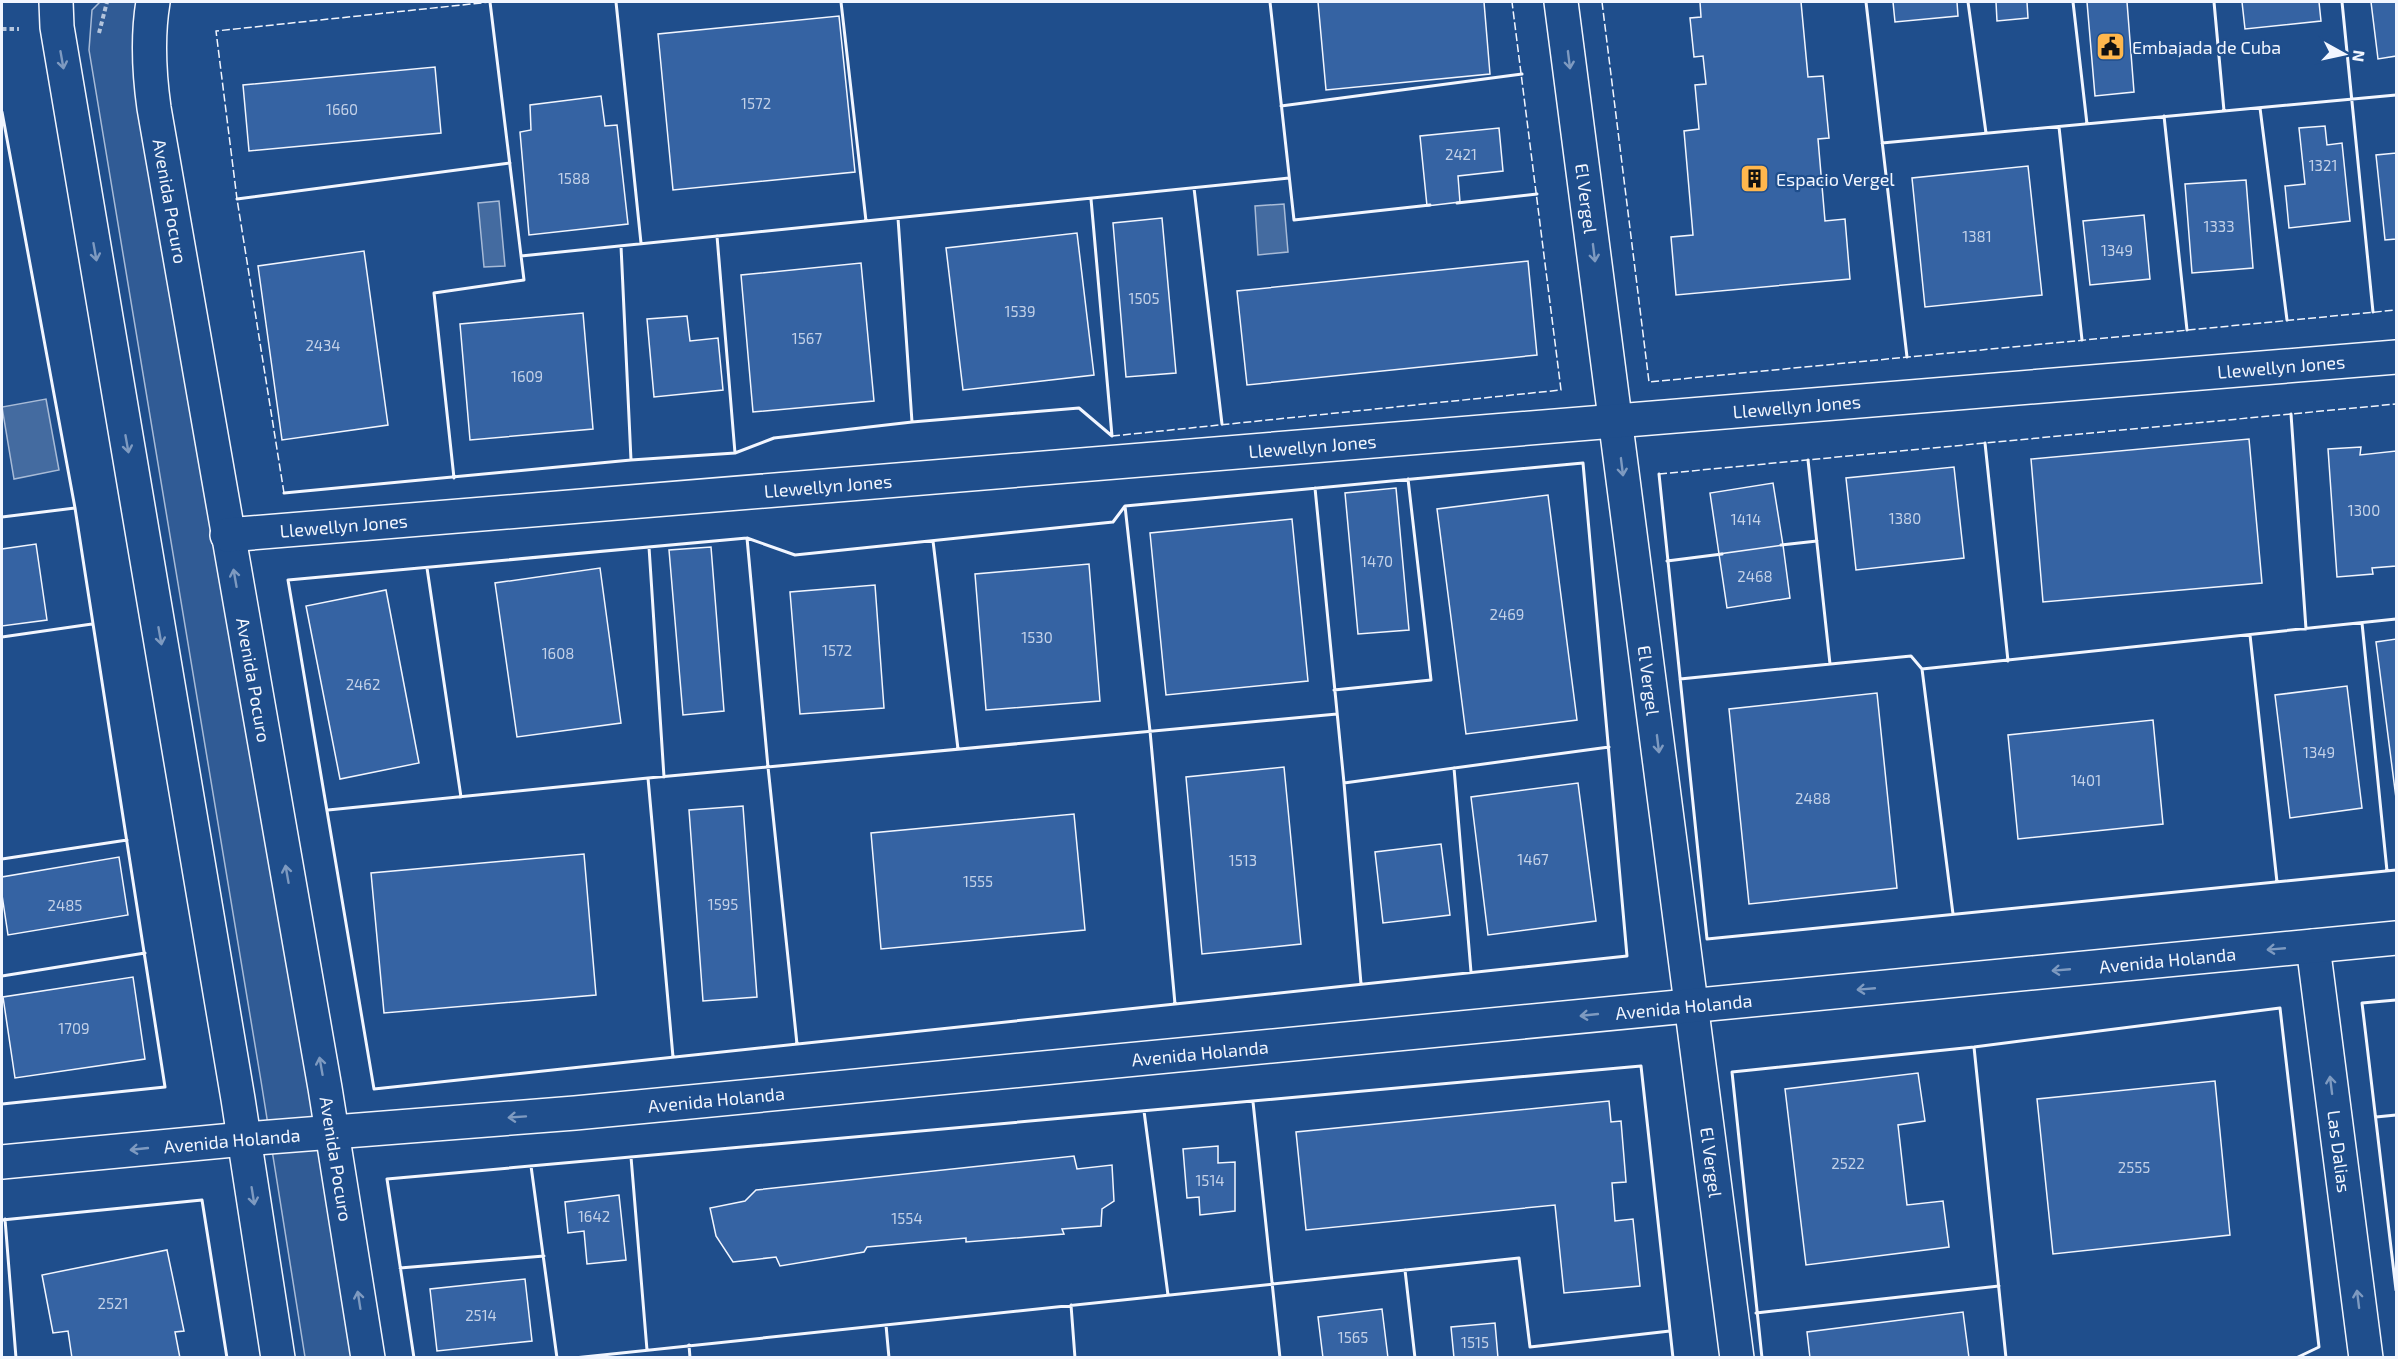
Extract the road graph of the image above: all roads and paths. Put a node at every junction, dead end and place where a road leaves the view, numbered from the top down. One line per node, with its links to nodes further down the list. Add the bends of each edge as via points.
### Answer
1 (56, 2): 11 (street, one-way to 11, via 57,27)
2 (153, 2): 6 (street, Avenida Pocuro, via 148,62 154,108)
3 (1562, 2): 5 (street, El Vergel, one-way to 5)
4 (2397, 357): 5 (street, Llewellyn Jones)
5 (1616, 421): 6 (street, Llewellyn Jones); 9 (street, El Vergel, one-way to 9)
6 (227, 535): 10 (street, Avenida Pocuro, one-way to 6)
7 (2397, 938): 8 (street, Avenida Holanda)
8 (2313, 946): 9 (street, Avenida Holanda, one-way to 9); 16 (street, Las Dalias, one-way to 8)
9 (1692, 1006): 10 (street, Avenida Holanda, one-way to 10, via 587,1112); 15 (street, El Vergel)
10 (332, 1132): 11 (street, Avenida Holanda); 14 (street, Avenida Pocuro, one-way to 10)
11 (244, 1138): 12 (street, Avenida Holanda, one-way to 12); 13 (street, one-way to 13)
12 (2, 1162)
13 (278, 1358)
14 (368, 1358)
15 (1737, 1358)
16 (2366, 1358)

